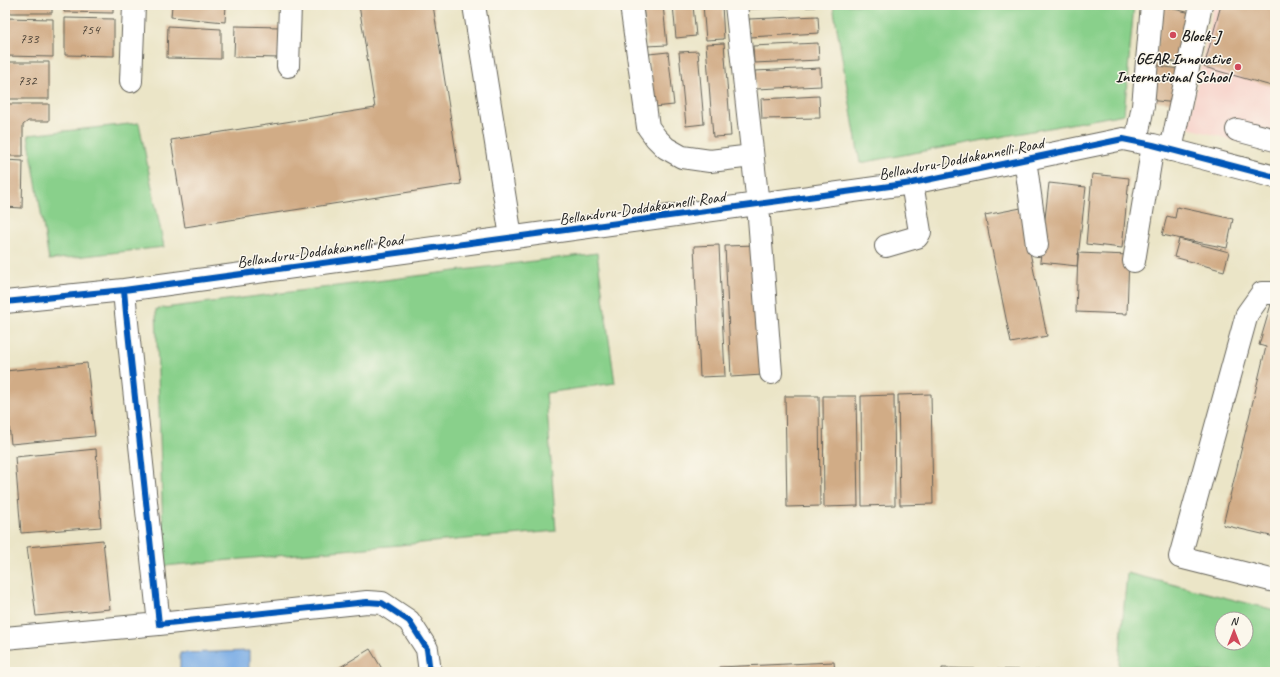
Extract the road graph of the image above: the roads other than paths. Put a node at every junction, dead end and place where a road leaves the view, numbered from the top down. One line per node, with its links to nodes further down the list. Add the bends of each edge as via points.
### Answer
1 (134, 5): 9 (street)
2 (290, 5): 8 (street)
3 (474, 5): 18 (street)
4 (631, 5): 13 (street, via 648,127 656,138 666,148 682,157 710,161)
5 (736, 5): 13 (street)
6 (1152, 5): 12 (street, via 1143,106)
7 (1201, 5): 12 (street)
8 (288, 66)
9 (131, 81)
10 (1237, 130): 11 (street)
11 (1275, 140)
12 (1153, 145): 14 (street, Bellanduru-Doddakannelli Road, via 1123,139); 15 (street, Bellanduru-Doddakannelli Road); 21 (street)
13 (752, 156): 17 (street)
14 (1025, 159): 16 (street, Bellanduru-Doddakannelli Road); 19 (street)
15 (1275, 177)
16 (912, 183): 17 (street, Bellanduru-Doddakannelli Road); 20 (street, via 920,232 917,237)
17 (758, 204): 18 (street, Bellanduru-Doddakannelli Road); 25 (street)
18 (511, 238): 22 (street, Bellanduru-Doddakannelli Road)
19 (1037, 245)
20 (886, 246)
21 (1134, 261)
22 (124, 290): 24 (street, Bellanduru-Doddakannelli Road); 27 (street)
23 (1275, 293): 26 (street, via 1262,293 1247,314 1180,557)
24 (5, 302)
25 (771, 372)
26 (1275, 581)
27 (159, 624): 28 (street); 29 (street, via 367,602 382,603 409,621 427,649)
28 (5, 638)
29 (430, 672)

